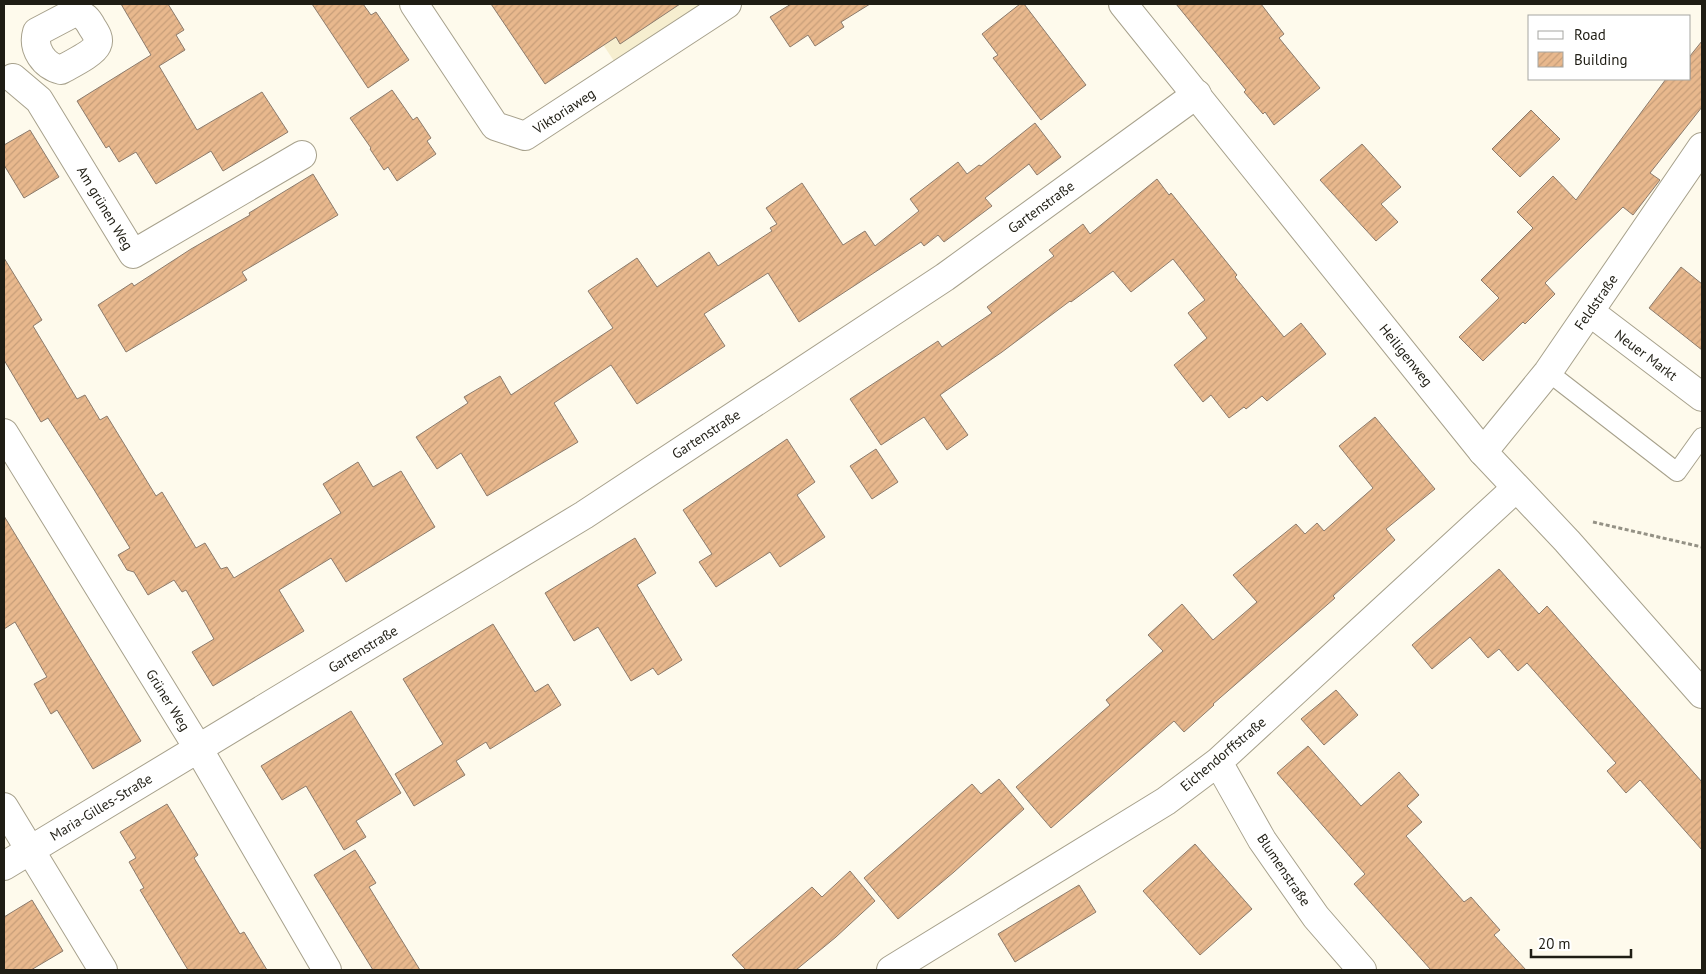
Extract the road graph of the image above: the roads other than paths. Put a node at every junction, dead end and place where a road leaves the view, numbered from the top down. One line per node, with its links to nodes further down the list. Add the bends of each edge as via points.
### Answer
1 (414, 4): 2 (street, Viktoriaweg, via 495,126 526,136)
2 (727, 4)
3 (1123, 4): 6 (street, Heiligenweg)
4 (44, 60): 5 (street, Am grünen Weg)
5 (8, 80): 8 (street, Am grünen Weg, via 39,100 133,254)
6 (1197, 94): 14 (street, Heiligenweg); 17 (street, Gartenstraße, via 945,277 584,515)
7 (1702, 147): 9 (street, Feldstraße)
8 (302, 155)
9 (1590, 312): 10 (street, Feldstraße); 11 (street, Neuer Markt)
10 (1548, 372): 13 (lane, via 1677,472); 14 (street, Feldstraße)
11 (1702, 397)
12 (4, 432): 17 (street, Grüner Weg)
13 (1702, 437)
14 (1483, 452): 15 (street, Heiligenweg)
15 (1516, 488): 16 (street, Heiligenweg, via 1568,541); 18 (street, Eichendorffstraße)
16 (1702, 694)
17 (198, 748): 20 (street, Maria-Gilles-Straße); 23 (street, Grüner Weg)
18 (1218, 762): 24 (street, Eichendorffstraße, via 1166,801); 25 (street, Blumenstraße, via 1262,840 1316,917)
19 (4, 807): 20 (street)
20 (30, 850): 21 (street, Maria-Gilles-Straße); 22 (street)
21 (4, 866)
22 (103, 970)
23 (327, 970)
24 (891, 970)
25 (1362, 970)

